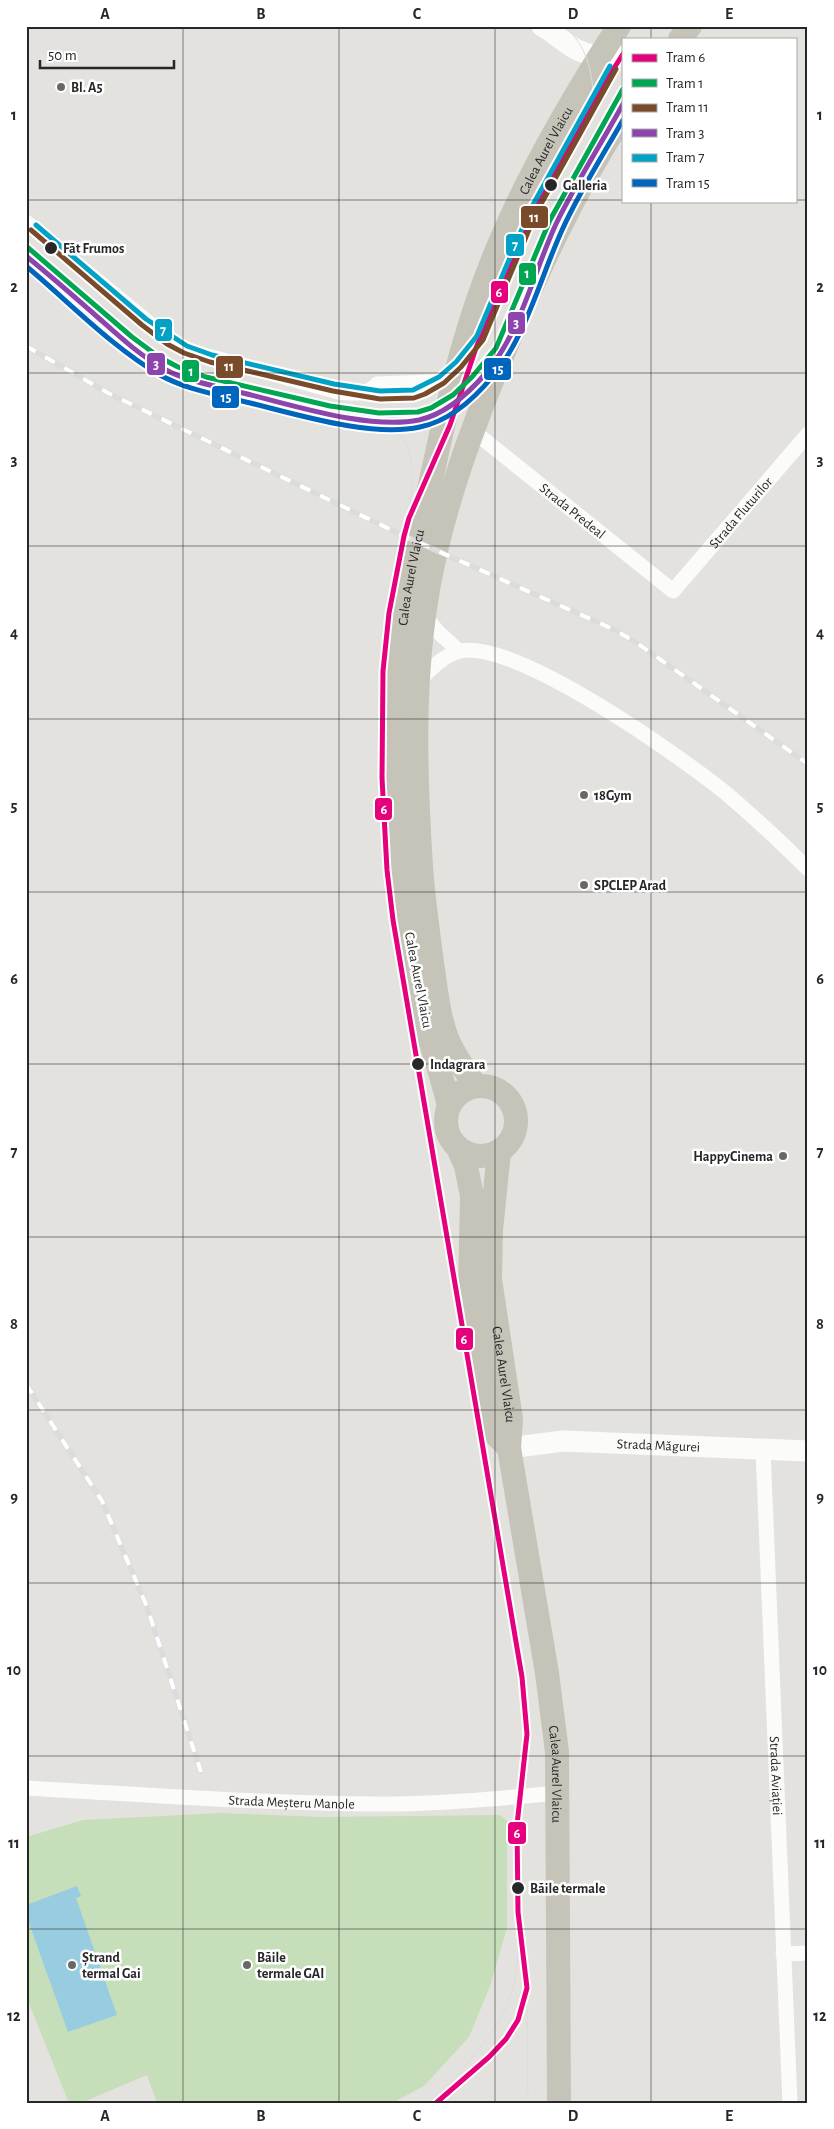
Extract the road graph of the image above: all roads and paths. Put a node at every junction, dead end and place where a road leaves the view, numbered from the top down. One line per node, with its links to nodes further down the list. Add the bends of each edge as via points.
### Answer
1 (542, 26): 6 (street, via 572,47)
2 (619, 26): 6 (main road, Calea Aurel Vlaicu)
3 (690, 26): 4 (main road)
4 (681, 38)
5 (622, 56): 6 (street)
6 (599, 57): 9 (main road, Calea Aurel Vlaicu, via 512,214 483,285)
7 (622, 117): 10 (main road, Calea Aurel Vlaicu, via 561,221)
8 (26, 222): 9 (street, via 170,342 200,355 318,387 354,393 371,391 377,384)
9 (454, 381): 18 (main road, Calea Aurel Vlaicu, via 404,616 397,735 402,868 411,948 420,1003)
10 (472, 430): 12 (street, Strada Predeal); 13 (main road, Calea Aurel Vlaicu, via 436,550)
11 (808, 434): 12 (street, Strada Fluturilor)
12 (673, 591)
13 (424, 615): 14 (street, via 436,631); 15 (main road, Calea Aurel Vlaicu)
14 (459, 651): 15 (street, via 433,667); 16 (street, via 503,656 615,715 726,794)
15 (418, 682): 17 (main road, Calea Aurel Vlaicu, via 416,778 420,846 436,987 446,1037)
16 (808, 869)
17 (476, 1086): 18 (main road, via 460,1093); 20 (main road, via 500,1092 515,1112 515,1131)
18 (449, 1106): 19 (main road, Calea Aurel Vlaicu, via 446,1124)
19 (458, 1148): 20 (main road, via 478,1156); 21 (main road, Calea Aurel Vlaicu, via 466,1166 472,1196 470,1274 478,1342 497,1436)
20 (499, 1152): 21 (main road, Calea Aurel Vlaicu, via 490,1279 511,1419)
21 (509, 1448): 22 (street, Strada Măgurei, via 563,1441); 25 (main road, Calea Aurel Vlaicu, via 553,1718)
22 (763, 1450): 23 (street, Strada Măgurei); 27 (street, Strada Aviației)
23 (808, 1452)
24 (26, 1788): 25 (street, Strada Meșteru Manole, via 252,1801 381,1804)
25 (557, 1793): 28 (main road, Calea Aurel Vlaicu)
26 (808, 1953): 27 (street)
27 (783, 1954): 29 (street, Strada Aviației)
28 (559, 2103)
29 (790, 2103)

